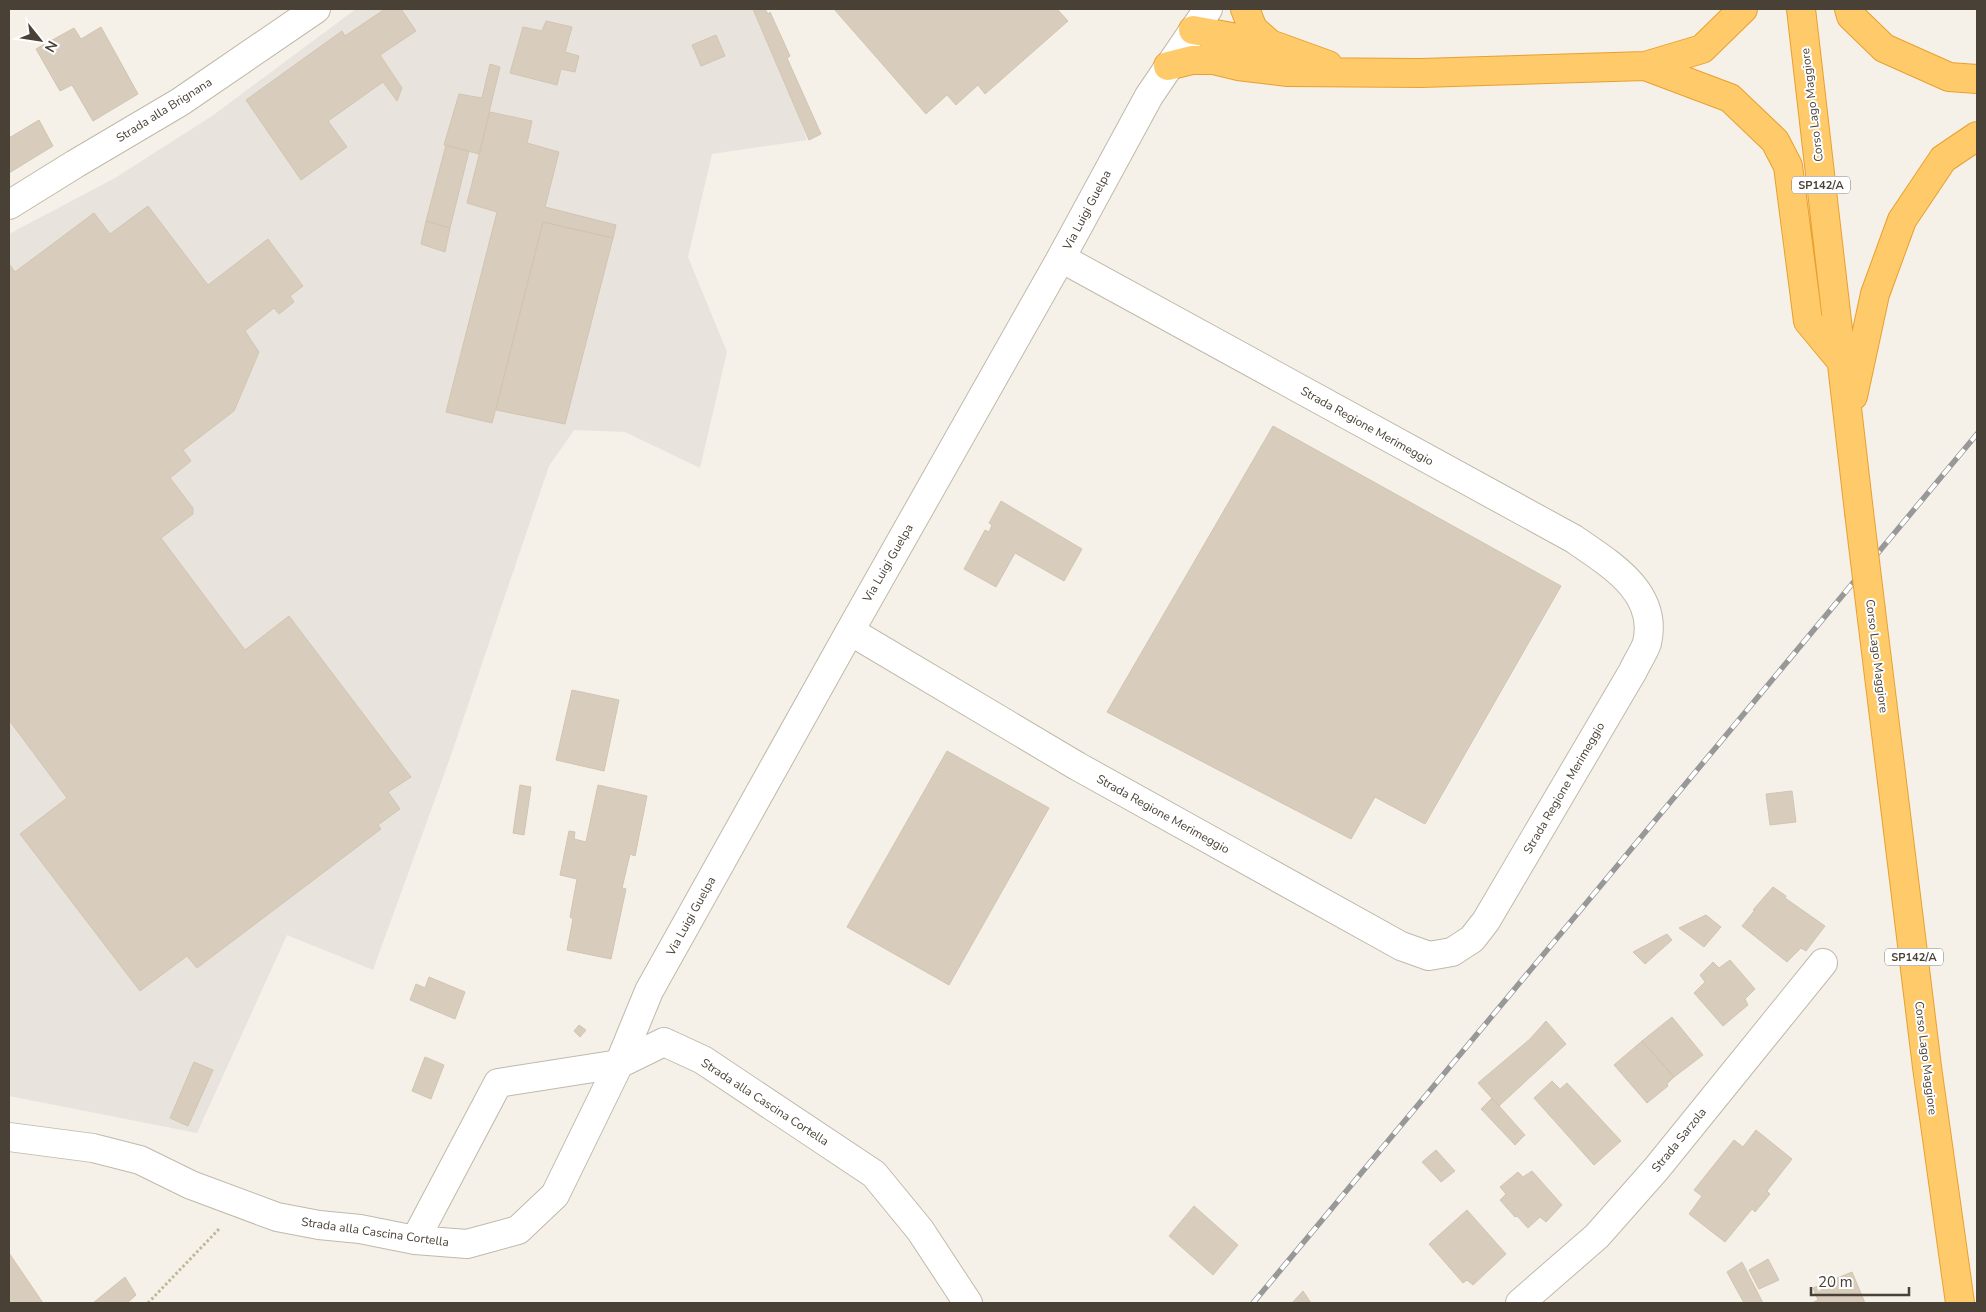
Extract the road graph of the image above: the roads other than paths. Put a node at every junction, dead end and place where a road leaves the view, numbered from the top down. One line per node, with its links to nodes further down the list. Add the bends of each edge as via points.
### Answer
1 (316, 9): 14 (street, Strada alla Brignana, via 180,102)
2 (1245, 9): 7 (highway, via 1253,30)
3 (1743, 9): 10 (highway, via 1702,49)
4 (1801, 9): 16 (highway, Corso Lago Maggiore / SP142/A)
5 (1849, 9): 12 (highway, via 1884,48 1949,77)
6 (1197, 24): 7 (highway); 8 (highway, via 1198,47); 9 (street, Via Luigi Guelpa)
7 (1270, 44): 11 (highway)
8 (1213, 60): 9 (highway, via 1192,60); 11 (highway, via 1288,72)
9 (1168, 66): 15 (street, Via Luigi Guelpa)
10 (1645, 66): 11 (highway, via 1421,73); 16 (highway, via 1730,98 1775,141 1788,166 1808,321)
11 (1346, 72)
12 (1977, 79)
13 (1977, 136): 17 (highway, via 1943,160 1902,220 1875,294)
14 (9, 206)
15 (1061, 258): 18 (street, Via Luigi Guelpa); 18 (street, Strada Regione Merimeggio, via 1574,539 1625,577 1640,594 1648,617 1646,643 1633,670 1486,921 1472,939 1452,952 1429,956 1401,946 1078,766)
16 (1842, 362): 17 (highway, Corso Lago Maggiore / SP142/A)
17 (1848, 420): 25 (highway, Corso Lago Maggiore / SP142/A, bridge, via 1927,1066)
18 (850, 630): 20 (street, Via Luigi Guelpa, via 649,991)
19 (1824, 963): 24 (street, Strada Sarzola, via 1657,1168 1597,1236)
20 (619, 1064): 22 (street, via 498,1083); 22 (street, Strada alla Cascina Cortella, via 555,1195 518,1230 467,1244); 23 (street, Strada alla Cascina Cortella, via 664,1042 703,1060 874,1174 920,1230)
21 (9, 1137): 22 (street, Strada alla Cascina Cortella, via 93,1148 140,1160 191,1186 276,1217)
22 (415, 1240)
23 (968, 1303)
24 (1520, 1303)
25 (1960, 1303)

